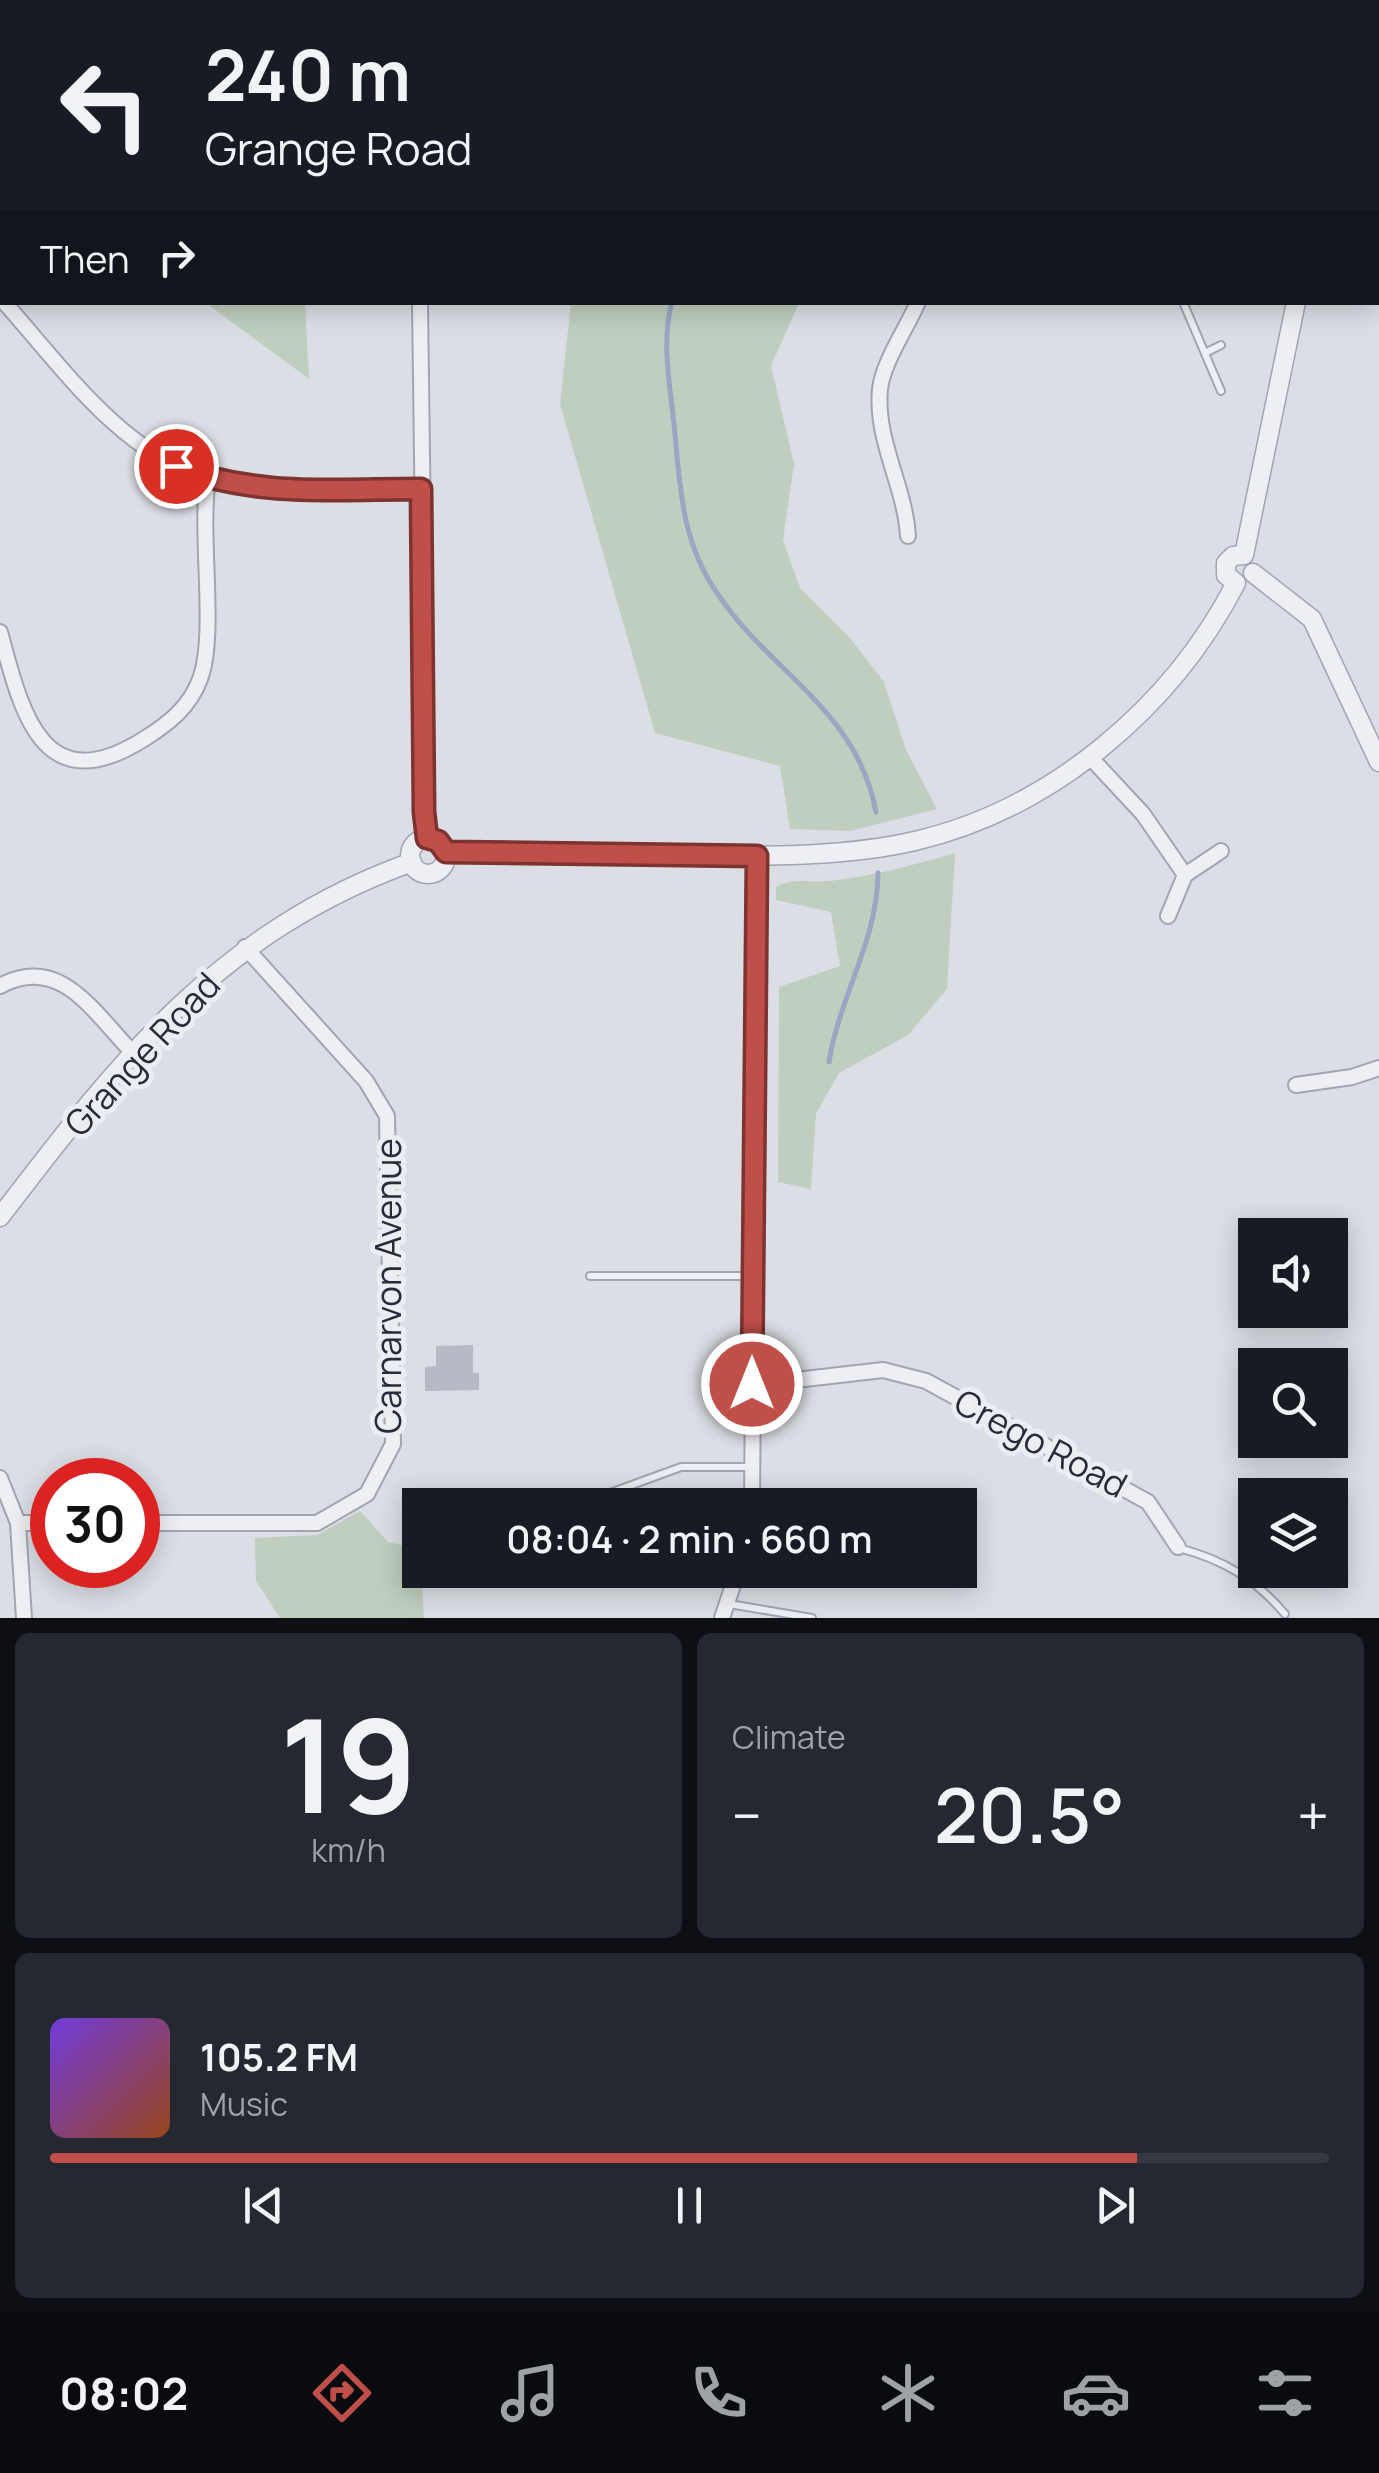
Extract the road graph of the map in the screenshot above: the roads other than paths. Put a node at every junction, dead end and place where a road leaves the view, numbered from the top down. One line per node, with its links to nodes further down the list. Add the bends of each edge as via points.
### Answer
1 (6, 305): 9 (street, via 110,420 144,448)
2 (420, 305): 10 (street)
3 (917, 305): 11 (street, via 880,387 884,439 906,502)
4 (1184, 305): 7 (lane)
5 (1295, 305): 12 (street)
6 (1221, 345): 7 (lane)
7 (1205, 353): 8 (lane)
8 (1221, 391)
9 (208, 479): 10 (street, via 276,489); 14 (street, via 202,676 170,723 134,746 86,762 51,749 23,717)
10 (421, 489): 17 (street)
11 (908, 536)
12 (1249, 564): 13 (street, via 1244,582); 13 (street, via 1233,556 1226,564 1226,575); 16 (street, via 1312,619)
13 (1236, 582): 15 (street, via 1172,678)
14 (0, 632)
15 (1090, 757): 20 (street, via 1032,795 916,841); 22 (street, via 1143,814)
16 (1379, 762)
17 (427, 838): 19 (street); 21 (street, via 413,846)
18 (1220, 851): 22 (street)
19 (446, 852): 20 (street); 21 (street, via 444,865 433,873)
20 (757, 856): 31 (street)
21 (412, 862): 24 (street, Grange Road, via 324,899)
22 (1184, 876): 23 (street)
23 (1168, 916)
24 (246, 946): 26 (street, Grange Road); 39 (street, Carnarvon Avenue, via 366,1081 386,1116 393,1444 367,1494 318,1523)
25 (0, 986): 26 (street, via 29,973 54,976)
26 (133, 1053): 29 (street, Grange Road)
27 (1379, 1068): 28 (street)
28 (1296, 1085)
29 (2, 1210)
30 (590, 1276): 31 (lane)
31 (752, 1276): 32 (street)
32 (752, 1384): 33 (street); 40 (street, Crego Road, via 883,1370 926,1381 1148,1502)
33 (753, 1467): 35 (lane, via 681,1466); 36 (street)
34 (0, 1478): 37 (street)
35 (623, 1488)
36 (752, 1488)
37 (18, 1523): 38 (street); 43 (street)
38 (30, 1523)
39 (160, 1523)
40 (1178, 1548): 42 (lane, Crego Road, via 1222,1560)
41 (725, 1611): 44 (lane)
42 (1285, 1614)
43 (24, 1618)
44 (812, 1618)

